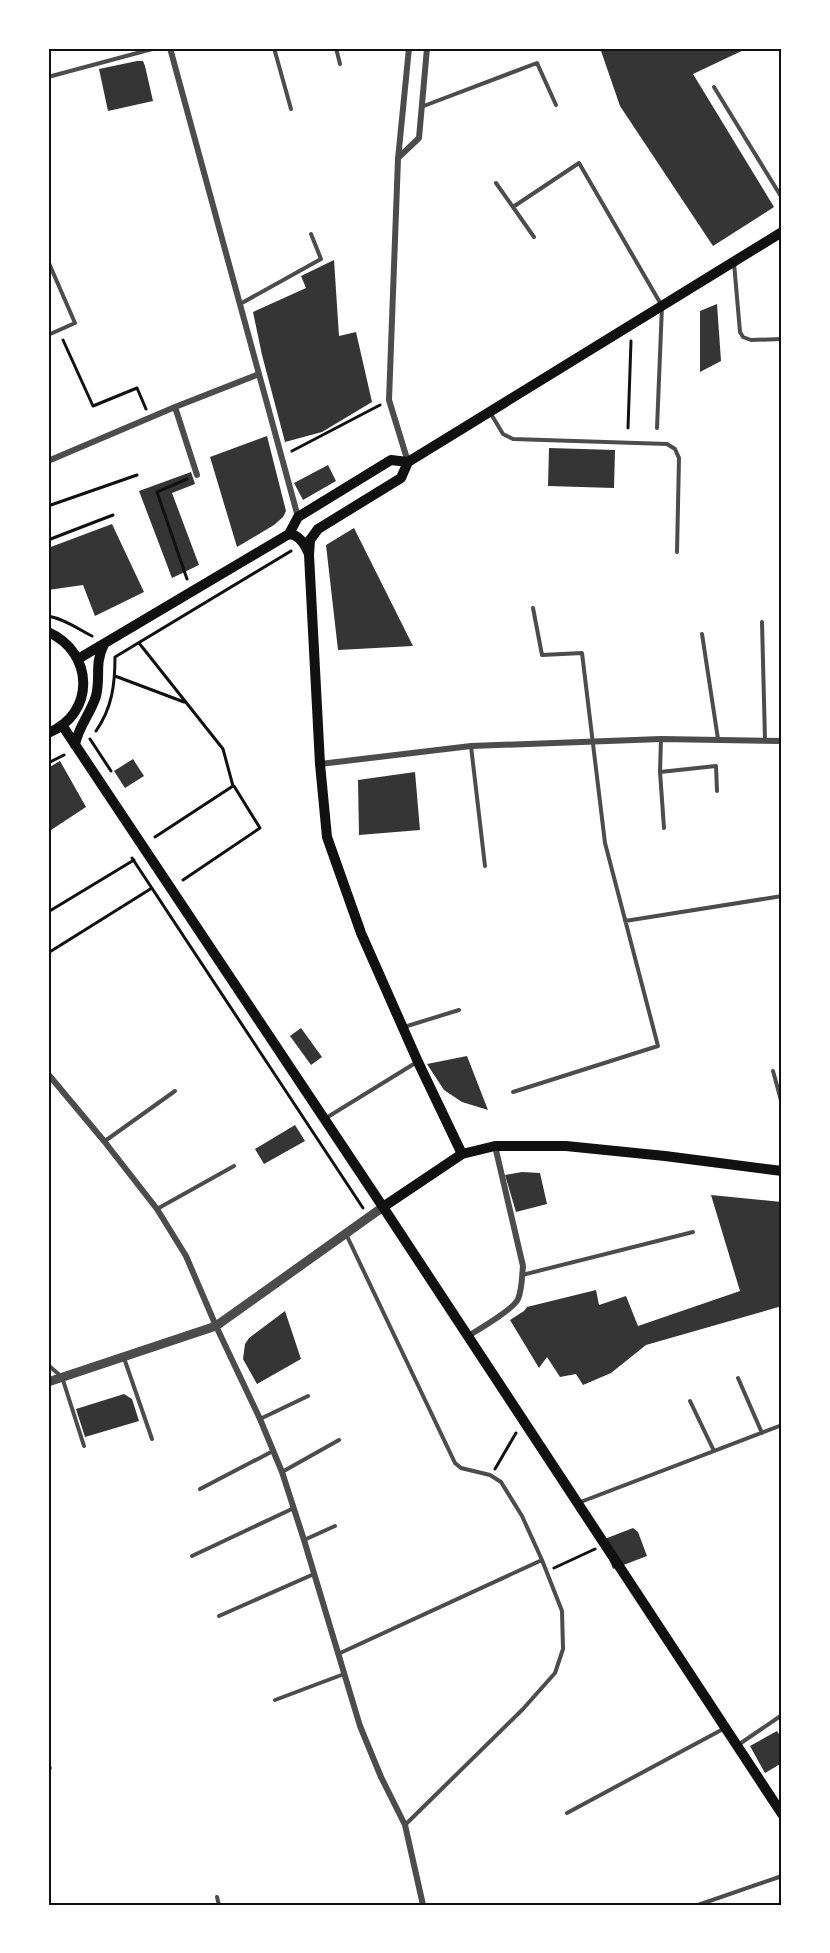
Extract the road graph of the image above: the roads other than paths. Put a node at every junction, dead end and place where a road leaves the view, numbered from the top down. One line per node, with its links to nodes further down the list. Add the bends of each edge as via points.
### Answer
1 (156, 48): 8 (lane)
2 (170, 48): 22 (street)
3 (274, 48): 12 (lane)
4 (336, 48): 7 (lane)
5 (409, 48): 13 (street)
6 (427, 48): 11 (street)
7 (340, 64)
8 (48, 77)
9 (714, 87): 15 (lane)
10 (556, 105): 11 (lane, via 537,63)
11 (421, 107): 13 (street, via 419,138)
12 (291, 109)
13 (398, 159): 31 (street, via 389,400)
14 (496, 183): 16 (lane)
15 (782, 198)
16 (513, 207): 19 (lane); 23 (lane, via 579,163)
17 (782, 232): 21 (main road)
18 (311, 234): 22 (lane, via 321,259)
19 (534, 237)
20 (48, 261): 24 (lane, via 75,323)
21 (734, 262): 23 (main road); 25 (lane, via 743,337)
22 (240, 305): 26 (street)
23 (662, 306): 28 (main road); 29 (lane)
24 (48, 335)
25 (782, 339)
26 (259, 374): 27 (street); 33 (street)
27 (175, 407): 30 (street); 32 (street)
28 (490, 412): 31 (main road); 35 (lane, via 503,434 513,439 667,444 675,448 680,458)
29 (657, 428)
30 (48, 461)
31 (408, 462): 33 (main road, via 391,460); 36 (main road, via 401,478 318,529 310,540)
32 (197, 475)
33 (298, 517): 34 (main road)
34 (289, 534): 36 (main road, via 303,543); 41 (main road)
35 (677, 552)
36 (309, 555): 52 (main road)
37 (533, 608): 48 (lane, via 542,655 582,653)
38 (762, 622): 47 (lane)
39 (48, 632): 42 (main road, via 63,640)
40 (702, 634): 46 (lane)
41 (104, 643): 42 (main road); 50 (main road, via 97,664 96,694)
42 (78, 659): 43 (main road, via 82,694 77,708)
43 (62, 725): 44 (main road); 50 (main road)
44 (48, 733)
45 (662, 739): 46 (street); 48 (street); 53 (lane)
46 (718, 740): 47 (street)
47 (765, 740): 49 (street)
48 (592, 741): 51 (street); 58 (lane, via 604,843)
49 (782, 741)
50 (75, 745): 67 (main road)
51 (471, 746): 52 (street); 56 (lane)
52 (320, 764): 60 (main road, via 327,837 361,933)
53 (660, 772): 54 (lane, via 716,766); 55 (lane)
54 (717, 791)
55 (664, 828)
56 (485, 866)
57 (782, 896): 58 (lane)
58 (625, 921): 65 (lane, via 658,1046)
59 (459, 1010): 60 (lane)
60 (403, 1027): 61 (main road)
61 (418, 1062): 67 (lane); 70 (main road)
62 (773, 1071): 66 (lane)
63 (48, 1074): 68 (street)
64 (175, 1090): 68 (lane)
65 (513, 1092)
66 (782, 1104)
67 (324, 1119): 73 (main road)
68 (104, 1141): 74 (street)
69 (495, 1146): 70 (main road); 72 (main road, via 566,1146); 77 (street)
70 (462, 1154): 73 (main road)
71 (234, 1166): 74 (lane)
72 (782, 1171)
73 (383, 1207): 76 (street); 79 (main road)
74 (157, 1209): 78 (street, via 186,1256)
75 (693, 1232): 77 (lane)
76 (346, 1233): 78 (street); 102 (lane, via 455,1463 501,1482)
77 (522, 1275): 79 (street, via 518,1300 511,1308)
78 (216, 1326): 80 (street); 87 (street)
79 (468, 1336): 97 (main road)
80 (123, 1357): 82 (street); 90 (lane)
81 (48, 1365): 82 (lane)
82 (62, 1377): 84 (street); 92 (lane)
83 (738, 1378): 89 (lane)
84 (48, 1382)
85 (308, 1396): 87 (lane)
86 (690, 1401): 94 (lane)
87 (260, 1419): 93 (street)
88 (782, 1425): 89 (lane)
89 (762, 1433): 94 (lane)
90 (152, 1439)
91 (339, 1440): 95 (lane)
92 (84, 1446)
93 (274, 1450): 95 (street); 96 (lane)
94 (714, 1451): 97 (lane)
95 (282, 1473): 98 (street)
96 (200, 1489)
97 (578, 1503): 109 (main road)
98 (294, 1508): 100 (street); 101 (lane)
99 (335, 1526): 100 (lane)
100 (304, 1540): 103 (street)
101 (192, 1556)
102 (543, 1560): 105 (lane); 113 (lane, via 562,1611 564,1629 564,1649 555,1673)
103 (314, 1574): 104 (lane); 105 (street)
104 (219, 1616)
105 (338, 1654): 106 (street)
106 (344, 1674): 107 (lane); 113 (street, via 360,1726)
107 (275, 1700)
108 (782, 1715): 110 (lane)
109 (726, 1728): 110 (main road); 111 (lane)
110 (737, 1745): 112 (main road)
111 (567, 1813)
112 (782, 1814)
113 (405, 1825): 117 (street)
114 (782, 1876): 118 (lane)
115 (217, 1897): 116 (lane)
116 (219, 1905)
117 (423, 1905)
118 (698, 1905)

